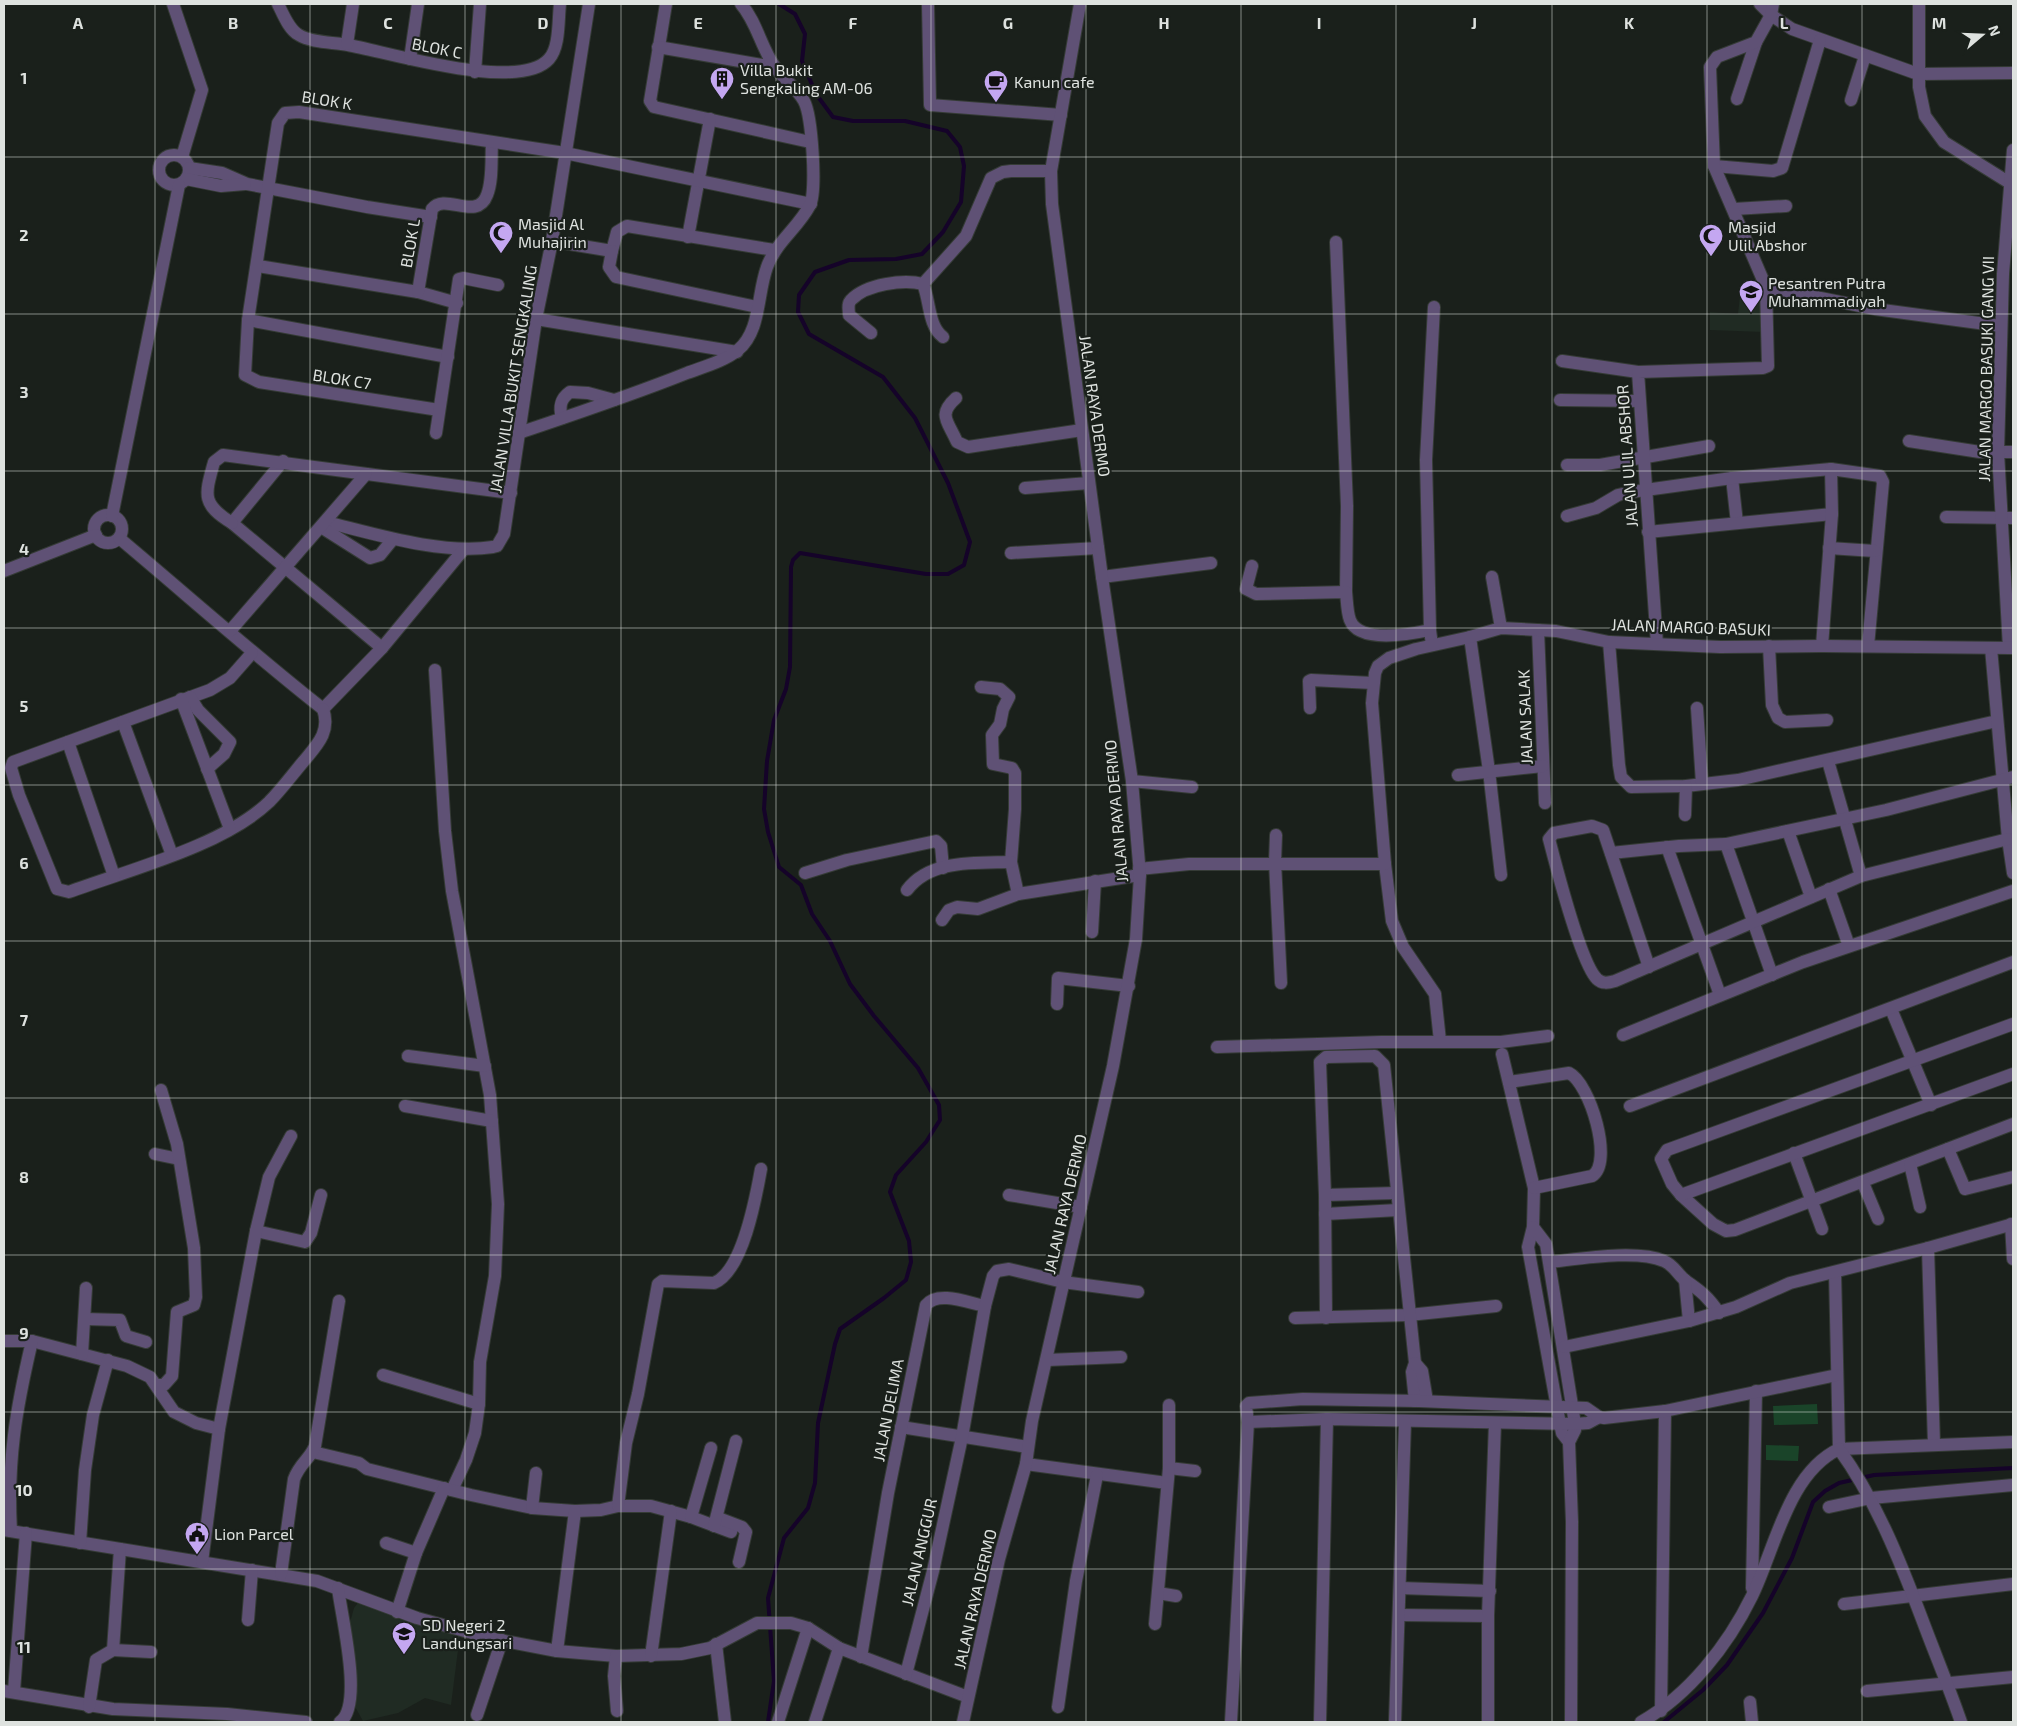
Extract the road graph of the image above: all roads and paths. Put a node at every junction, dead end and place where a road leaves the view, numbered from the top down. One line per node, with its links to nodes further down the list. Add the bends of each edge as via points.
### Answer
1 (173, 4): 35 (street, via 202,90)
2 (278, 4): 17 (street, BLOK C, via 297,35)
3 (353, 4): 17 (street)
4 (418, 4): 20 (street)
5 (480, 4): 22 (street)
6 (560, 4): 22 (street, BLOK C, via 555,46 550,59 540,66 507,73)
7 (589, 4): 32 (street, JALAN VILLA BUKIT SENGKALING)
8 (666, 4): 18 (street)
9 (741, 4): 21 (street, via 755,24)
10 (928, 4): 27 (street, via 930,105)
11 (1080, 4): 27 (street, JALAN RAYA DERMO)
12 (1760, 4): 14 (street)
13 (1920, 4): 24 (street)
14 (1772, 9): 15 (street, via 1792,29); 16 (street)
15 (1820, 40): 19 (street); 33 (street, via 1782,168 1773,171)
16 (1756, 42): 25 (street); 33 (street, JALAN ULIL ABSHOR, via 1721,55 1712,63)
17 (347, 44): 20 (street, BLOK C)
18 (658, 48): 21 (street); 28 (street, via 652,105 669,112)
19 (1865, 56): 24 (street); 26 (street)
20 (410, 59): 22 (street, BLOK C)
21 (774, 67): 29 (street, via 804,101 810,120)
22 (475, 72)
23 (2013, 73): 24 (street)
24 (1918, 74): 37 (street, via 1921,104 1939,137)
25 (1737, 99)
26 (1851, 100)
27 (1061, 115): 34 (street, JALAN RAYA DERMO)
28 (710, 119): 29 (street); 36 (street)
29 (810, 142): 39 (street, via 815,187)
30 (492, 143): 32 (street, BLOK K); 38 (street, BLOK K, via 292,111 284,113 278,123); 42 (street, BLOK L, via 489,188 485,198 476,206 441,203 436,205)
31 (2013, 150): 37 (street, JALAN MARGO BASUKI GANG VII)
32 (565, 153): 36 (street, BLOK K); 44 (street, JALAN VILLA BUKIT SENGKALING)
33 (1714, 166): 41 (street, JALAN ULIL ABSHOR)
34 (1051, 171): 50 (street, via 1011,171 991,178 966,236); 73 (street, JALAN RAYA DERMO, via 1059,264)
35 (184, 172): 38 (street, via 222,173 247,184); 91 (street)
36 (699, 181): 39 (street, BLOK K); 43 (street)
37 (2011, 185): 58 (street, JALAN MARGO BASUKI GANG VII)
38 (270, 188): 42 (street); 48 (street, BLOK K)
39 (810, 204): 46 (street)
40 (1786, 206): 41 (street)
41 (1734, 209): 51 (street, JALAN ULIL ABSHOR)
42 (431, 217): 52 (street, BLOK L)
43 (688, 236): 46 (street); 47 (street, via 627,226 617,232)
44 (552, 242): 47 (street); 56 (street, JALAN VILLA BUKIT SENGKALING)
45 (1336, 242): 114 (street, via 1347,496)
46 (774, 250): 55 (street, via 761,285)
47 (612, 251): 55 (street, via 609,267 616,277)
48 (258, 266): 52 (street); 57 (street, BLOK K)
49 (498, 284): 53 (street, via 460,277)
50 (923, 284): 59 (street, via 893,282 851,300 849,315); 60 (street, via 933,325)
51 (1766, 287): 58 (street, via 1875,309); 66 (street, JALAN ULIL ABSHOR, via 1769,355 1766,368)
52 (418, 292): 53 (street)
53 (457, 303): 63 (street)
54 (1434, 307): 118 (street, via 1426,460)
55 (757, 308): 62 (street, via 750,339)
56 (536, 319): 62 (street); 74 (street, JALAN VILLA BUKIT SENGKALING)
57 (248, 320): 63 (street); 65 (street, BLOK K)
58 (2001, 326): 61 (street, JALAN MARGO BASUKI GANG VII)
59 (871, 333)
60 (943, 337)
61 (2008, 350): 78 (street, JALAN MARGO BASUKI GANG VII)
62 (737, 352): 68 (street)
63 (448, 357): 71 (street)
64 (1562, 361): 66 (street)
65 (244, 371): 71 (street, BLOK C7, via 248,378 258,382)
66 (1638, 372): 70 (street, JALAN ULIL ABSHOR)
67 (956, 398): 73 (street, via 946,407 945,413 957,442 968,447)
68 (615, 400): 72 (street); 72 (street, via 570,392 562,402)
69 (1560, 400): 70 (street)
70 (1639, 401): 80 (street, JALAN ULIL ABSHOR)
71 (439, 410): 75 (street)
72 (562, 418): 74 (street)
73 (1082, 430): 86 (street, JALAN RAYA DERMO)
74 (519, 432): 89 (street, JALAN VILLA BUKIT SENGKALING)
75 (436, 433)
76 (1908, 441): 78 (street, via 1968,451)
77 (1709, 446): 80 (street)
78 (1998, 452): 79 (street); 94 (street, JALAN MARGO BASUKI GANG VII)
79 (2013, 452)
80 (1644, 457): 82 (street, via 1600,465); 88 (street, JALAN ULIL ABSHOR)
81 (283, 461): 84 (street); 95 (street); 95 (street, via 230,455 216,458 208,501 216,513)
82 (1568, 465)
83 (1831, 468): 85 (street); 90 (street); 105 (street, via 1880,476 1882,479)
84 (366, 474): 89 (street); 97 (street)
85 (1732, 478): 88 (street); 96 (street)
86 (1089, 482): 87 (street); 102 (street, JALAN RAYA DERMO)
87 (1025, 488)
88 (1646, 489): 92 (street, via 1618,495 1596,508); 98 (street, JALAN ULIL ABSHOR)
89 (511, 493): 104 (street, JALAN VILLA BUKIT SENGKALING, via 504,534 497,546)
90 (1832, 514): 96 (street); 103 (street)
91 (112, 516): 99 (street, via 99,519 94,528); 100 (street, via 121,526)
92 (1567, 516)
93 (1946, 517): 94 (street)
94 (2008, 518): 108 (street, JALAN MARGO BASUKI GANG VII)
95 (232, 523): 110 (street)
96 (1737, 523): 98 (street)
97 (323, 524): 101 (street); 101 (street, via 370,558 380,555); 110 (street)
98 (1648, 532): 121 (street, JALAN ULIL ABSHOR)
99 (96, 535): 100 (street, via 104,543 112,543); 111 (street)
100 (119, 538): 117 (street)
101 (393, 539): 104 (street)
102 (1098, 548): 106 (street); 112 (street, JALAN RAYA DERMO)
103 (1829, 548): 105 (street); 123 (street)
104 (464, 549): 125 (street)
105 (1875, 551): 124 (street)
106 (1011, 553)
107 (1211, 563): 112 (street)
108 (2009, 564): 127 (street, JALAN MARGO BASUKI GANG VII)
109 (1252, 566): 114 (street, via 1246,589 1249,593)
110 (284, 568): 117 (street); 125 (street)
111 (4, 572)
112 (1102, 577): 147 (street, JALAN RAYA DERMO)
113 (1492, 577): 115 (street)
114 (1346, 592): 118 (street, via 1350,620 1365,633)
115 (1501, 628): 116 (street, JALAN MARGO BASUKI); 119 (street, JALAN MARGO BASUKI)
116 (1538, 630): 120 (street, JALAN MARGO BASUKI); 142 (street, JALAN SALAK)
117 (230, 631): 128 (street)
118 (1431, 638): 119 (street, JALAN MARGO BASUKI); 130 (street, JALAN MARGO BASUKI, via 1389,658 1377,669)
119 (1470, 638): 144 (street)
120 (1609, 642): 121 (street, JALAN MARGO BASUKI); 149 (street, via 1621,777 1630,787)
121 (1657, 644): 122 (street, JALAN MARGO BASUKI)
122 (1769, 646): 123 (street, JALAN MARGO BASUKI); 137 (street, via 1772,705 1778,718 1785,722)
123 (1822, 646): 124 (street, JALAN MARGO BASUKI)
124 (1868, 646): 126 (street, JALAN MARGO BASUKI)
125 (382, 648): 135 (street)
126 (1991, 648): 127 (street, JALAN MARGO BASUKI); 138 (street)
127 (2011, 648)
128 (252, 654): 132 (street, via 226,681); 135 (street)
129 (435, 670): 199 (street, via 452,891)
130 (1373, 683): 133 (street, via 1311,680); 164 (street)
131 (980, 687): 162 (street, via 1000,689 1009,697 1000,724 992,735 991,754 993,764 1012,768 1015,773)
132 (185, 698): 136 (street); 139 (street)
133 (1310, 708)
134 (1698, 708): 148 (street)
135 (323, 709): 154 (street, via 327,723 325,730 310,754 268,803)
136 (193, 712): 143 (street); 143 (street, via 230,742 224,754)
137 (1827, 720)
138 (1996, 721): 141 (street); 146 (street)
139 (123, 722): 140 (street); 161 (street)
140 (68, 742): 170 (street); 170 (street, via 13,762 13,777 57,888 69,892)
141 (1828, 761): 148 (street, via 1738,780); 153 (street)
142 (1543, 766): 144 (street); 151 (street, JALAN SALAK)
143 (207, 769): 154 (street)
144 (1489, 771): 145 (street); 169 (street)
145 (1458, 775)
146 (2008, 778): 153 (street); 157 (street)
147 (1132, 781): 150 (street); 166 (street, JALAN RAYA DERMO)
148 (1702, 783): 149 (street)
149 (1686, 786): 152 (street)
150 (1192, 787)
151 (1545, 803)
152 (1686, 815)
153 (1845, 819): 155 (street); 171 (street)
154 (230, 829): 161 (street, via 209,841)
155 (1788, 831): 158 (street); 177 (street)
156 (1276, 835): 163 (street)
157 (2008, 839): 168 (street); 171 (street)
158 (1726, 844): 159 (street); 179 (street)
159 (1668, 847): 160 (street); 181 (street)
160 (1611, 853): 184 (street); 184 (street, via 1603,830 1596,826 1556,832 1549,840 1588,966 1598,980 1610,983)
161 (172, 854): 170 (street)
162 (1012, 862): 165 (street, via 967,863); 176 (street)
163 (1275, 862): 164 (street); 166 (street, via 1189,864); 186 (street)
164 (1385, 864): 194 (street, via 1392,921 1403,947 1435,994)
165 (943, 868): 167 (street, via 941,846 936,841 847,860); 174 (street, via 922,875)
166 (1140, 872): 172 (street); 187 (street, JALAN RAYA DERMO)
167 (805, 873)
168 (2013, 873)
169 (1501, 875)
170 (114, 876)
171 (1862, 876): 173 (street)
172 (1095, 881): 176 (street); 180 (street)
173 (1829, 889): 177 (street); 182 (street)
174 (907, 890)
175 (2013, 891): 182 (street)
176 (1018, 894): 178 (street, via 978,909 949,910)
177 (1811, 897): 179 (street)
178 (942, 920)
179 (1753, 924): 181 (street); 185 (street)
180 (1092, 932)
181 (1701, 946): 184 (street); 188 (street)
182 (1849, 946): 185 (street)
183 (2013, 962): 190 (street)
184 (1649, 966)
185 (1772, 974): 188 (street)
186 (1281, 983)
187 (1129, 986): 189 (street, via 1058,978); 224 (street, JALAN RAYA DERMO)
188 (1720, 995): 192 (street)
189 (1057, 1004)
190 (1891, 1009): 198 (street); 205 (street)
191 (2013, 1024): 198 (street)
192 (1623, 1035)
193 (1548, 1036): 194 (street, via 1501,1042)
194 (1440, 1041): 195 (street)
195 (1217, 1047)
196 (1502, 1054): 201 (street)
197 (408, 1056): 199 (street)
198 (1912, 1060): 203 (street); 221 (street, via 1665,1152 1661,1158 1672,1184)
199 (485, 1066): 206 (street)
200 (2013, 1074): 203 (street)
201 (1509, 1082): 217 (street); 217 (street, via 1569,1073 1576,1077 1591,1103 1601,1145 1598,1173)
202 (161, 1090): 212 (street)
203 (1932, 1105): 210 (street)
204 (405, 1106): 206 (street)
205 (1630, 1106)
206 (492, 1121): 266 (street, via 498,1204 495,1276 480,1362)
207 (2013, 1124): 209 (street)
208 (291, 1136): 232 (street, via 269,1177)
209 (1948, 1149): 213 (street); 215 (street, via 1965,1189)
210 (1794, 1153): 221 (street); 223 (street)
211 (155, 1154): 212 (street)
212 (179, 1158): 262 (street, via 194,1248 196,1304 177,1312 172,1376 164,1385)
213 (1910, 1164): 216 (street); 225 (street)
214 (761, 1169): 298 (street, via 749,1227 728,1272 714,1283 662,1280 658,1284 626,1443)
215 (2013, 1177)
216 (1863, 1183): 223 (street); 228 (street)
217 (1534, 1188): 230 (street)
218 (1396, 1193): 222 (street); 222 (street, via 1384,1065 1376,1056 1326,1057 1320,1062); 226 (street)
219 (321, 1195): 232 (street, via 305,1242)
220 (1009, 1195): 224 (street)
221 (1681, 1195): 223 (street, via 1713,1224 1726,1231)
222 (1325, 1196): 227 (street)
223 (1811, 1202): 231 (street)
224 (1081, 1207): 238 (street, JALAN RAYA DERMO)
225 (1920, 1207)
226 (1398, 1210): 227 (street); 247 (street)
227 (1324, 1214): 249 (street)
228 (1878, 1219)
229 (2012, 1224): 233 (street); 234 (street)
230 (1533, 1227): 235 (street, via 1546,1244); 245 (street, via 1528,1247)
231 (1822, 1229)
232 (256, 1231): 279 (street)
233 (1928, 1248): 236 (street); 284 (street)
234 (2013, 1259)
235 (1550, 1262): 237 (street, via 1602,1256 1652,1257 1670,1264); 244 (street)
236 (1835, 1272): 246 (street, via 1790,1283); 261 (street)
237 (1684, 1280): 246 (street, via 1709,1297); 251 (street)
238 (1063, 1282): 240 (street, JALAN ANGGUR); 242 (street, JALAN ANGGUR, via 1003,1269 993,1276); 259 (street, JALAN RAYA DERMO)
239 (86, 1288): 250 (street)
240 (1138, 1292)
241 (339, 1301): 288 (street)
242 (985, 1306): 278 (street, JALAN DELIMA, via 940,1298 930,1300 924,1312); 280 (street, JALAN ANGGUR)
243 (1496, 1306): 247 (street)
244 (1557, 1308): 245 (street); 255 (street)
245 (1540, 1310): 268 (street)
246 (1719, 1312): 251 (street)
247 (1409, 1315): 249 (street); 265 (street, via 1415,1363 1422,1371)
248 (1295, 1318): 249 (street)
249 (1326, 1318)
250 (85, 1319): 254 (street, via 120,1320 126,1336); 256 (street)
251 (1689, 1321): 255 (street)
252 (4, 1341): 253 (street)
253 (32, 1341): 256 (street); 305 (street, via 11,1446)
254 (146, 1342)
255 (1564, 1347): 269 (street)
256 (82, 1354): 258 (street)
257 (1121, 1357): 259 (street)
258 (108, 1360): 262 (street, via 144,1373); 308 (street, via 92,1424)
259 (1047, 1360): 285 (street, JALAN RAYA DERMO)
260 (383, 1375): 266 (street)
261 (1837, 1375): 263 (street); 287 (street)
262 (158, 1385): 279 (street, via 174,1412)
263 (1756, 1391): 270 (street); 323 (street)
264 (1394, 1401): 265 (street); 273 (street, via 1251,1402 1246,1406); 274 (street)
265 (1421, 1401): 268 (street)
266 (479, 1404): 296 (street, via 466,1460)
267 (1169, 1405): 290 (street)
268 (1558, 1407): 269 (street); 276 (street)
269 (1574, 1408): 271 (street, via 1586,1408); 277 (street)
270 (1666, 1411): 271 (street); 350 (street)
271 (1599, 1417): 277 (street, via 1588,1423)
272 (1327, 1419): 273 (street); 274 (street); 360 (street)
273 (1248, 1422): 359 (street)
274 (1400, 1422): 275 (street); 318 (street)
275 (1495, 1423): 276 (street); 319 (street)
276 (1560, 1424): 277 (street); 282 (street)
277 (1575, 1424): 282 (street)
278 (901, 1427): 280 (street); 339 (street, JALAN DELIMA)
279 (219, 1430): 312 (street)
280 (962, 1437): 285 (street); 340 (street, JALAN ANGGUR, via 933,1572)
281 (736, 1441): 304 (street)
282 (1569, 1442): 363 (street)
283 (2013, 1442): 284 (street)
284 (1934, 1444): 287 (street)
285 (1028, 1447): 289 (street, JALAN RAYA DERMO)
286 (711, 1448): 303 (street)
287 (1839, 1449): 297 (street); 323 (street, via 1809,1472 1797,1492)
288 (312, 1452): 296 (street); 315 (street, via 299,1466 294,1479)
289 (1026, 1464): 293 (street); 345 (street, JALAN RAYA DERMO, via 999,1559)
290 (1169, 1468): 291 (street); 294 (street)
291 (1195, 1471)
292 (536, 1473): 300 (street)
293 (1097, 1475): 294 (street); 348 (street, via 1076,1580)
294 (1167, 1483): 320 (street)
295 (2013, 1486): 297 (street)
296 (448, 1489): 300 (street); 311 (street)
297 (1869, 1496): 299 (street); 321 (street)
298 (618, 1506): 301 (street); 302 (street, via 651,1506)
299 (1829, 1507)
300 (532, 1508): 301 (street)
301 (574, 1511): 335 (street)
302 (671, 1511): 303 (street); 338 (street)
303 (691, 1517): 304 (street)
304 (715, 1522): 306 (street); 313 (street, via 745,1529 747,1536)
305 (7, 1530): 307 (street)
306 (731, 1532)
307 (26, 1533): 308 (street); 343 (street)
308 (80, 1543): 310 (street)
309 (386, 1543): 311 (street)
310 (120, 1549): 312 (street); 334 (street)
311 (416, 1553): 325 (street)
312 (202, 1562): 314 (street)
313 (739, 1562)
314 (252, 1570): 315 (street); 328 (street)
315 (281, 1574): 317 (street)
316 (2013, 1584): 321 (street)
317 (338, 1588): 325 (street); 354 (street, via 351,1677 347,1714)
318 (1400, 1588): 319 (street); 326 (street)
319 (1490, 1591): 327 (street)
320 (1158, 1593): 322 (street); 329 (street)
321 (1914, 1595): 324 (street); 342 (street)
322 (1176, 1596)
323 (1752, 1596): 350 (street, via 1722,1645 1700,1673)
324 (1844, 1604)
325 (397, 1612): 331 (street)
326 (1399, 1615): 327 (street); 361 (street)
327 (1488, 1616): 362 (street)
328 (248, 1620)
329 (1155, 1624)
330 (808, 1628): 332 (street, via 791,1623 757,1623); 333 (street); 356 (street)
331 (502, 1640): 335 (street); 351 (street)
332 (716, 1644): 338 (street, via 702,1651); 355 (street)
333 (839, 1648): 339 (street); 357 (street)
334 (113, 1650): 336 (street); 347 (street, via 96,1660)
335 (557, 1651): 337 (street)
336 (151, 1652)
337 (616, 1656): 338 (street); 349 (street)
338 (650, 1656)
339 (861, 1657): 340 (street)
340 (906, 1674): 345 (street)
341 (2013, 1677): 342 (street)
342 (1948, 1684): 344 (street); 366 (street)
343 (9, 1691): 347 (street)
344 (1867, 1692)
345 (968, 1697): 358 (street, JALAN RAYA DERMO)
346 (1750, 1702): 365 (street)
347 (89, 1707): 352 (street)
348 (1058, 1707)
349 (617, 1710)
350 (1661, 1711): 364 (street)
351 (477, 1715)
352 (227, 1718): 353 (street)
353 (306, 1722)
354 (340, 1722)
355 (725, 1722)
356 (778, 1722)
357 (815, 1722)
358 (963, 1722)
359 (1231, 1722)
360 (1320, 1722)
361 (1395, 1722)
362 (1488, 1722)
363 (1571, 1722)
364 (1641, 1722)
365 (1752, 1722)
366 (1961, 1722)

